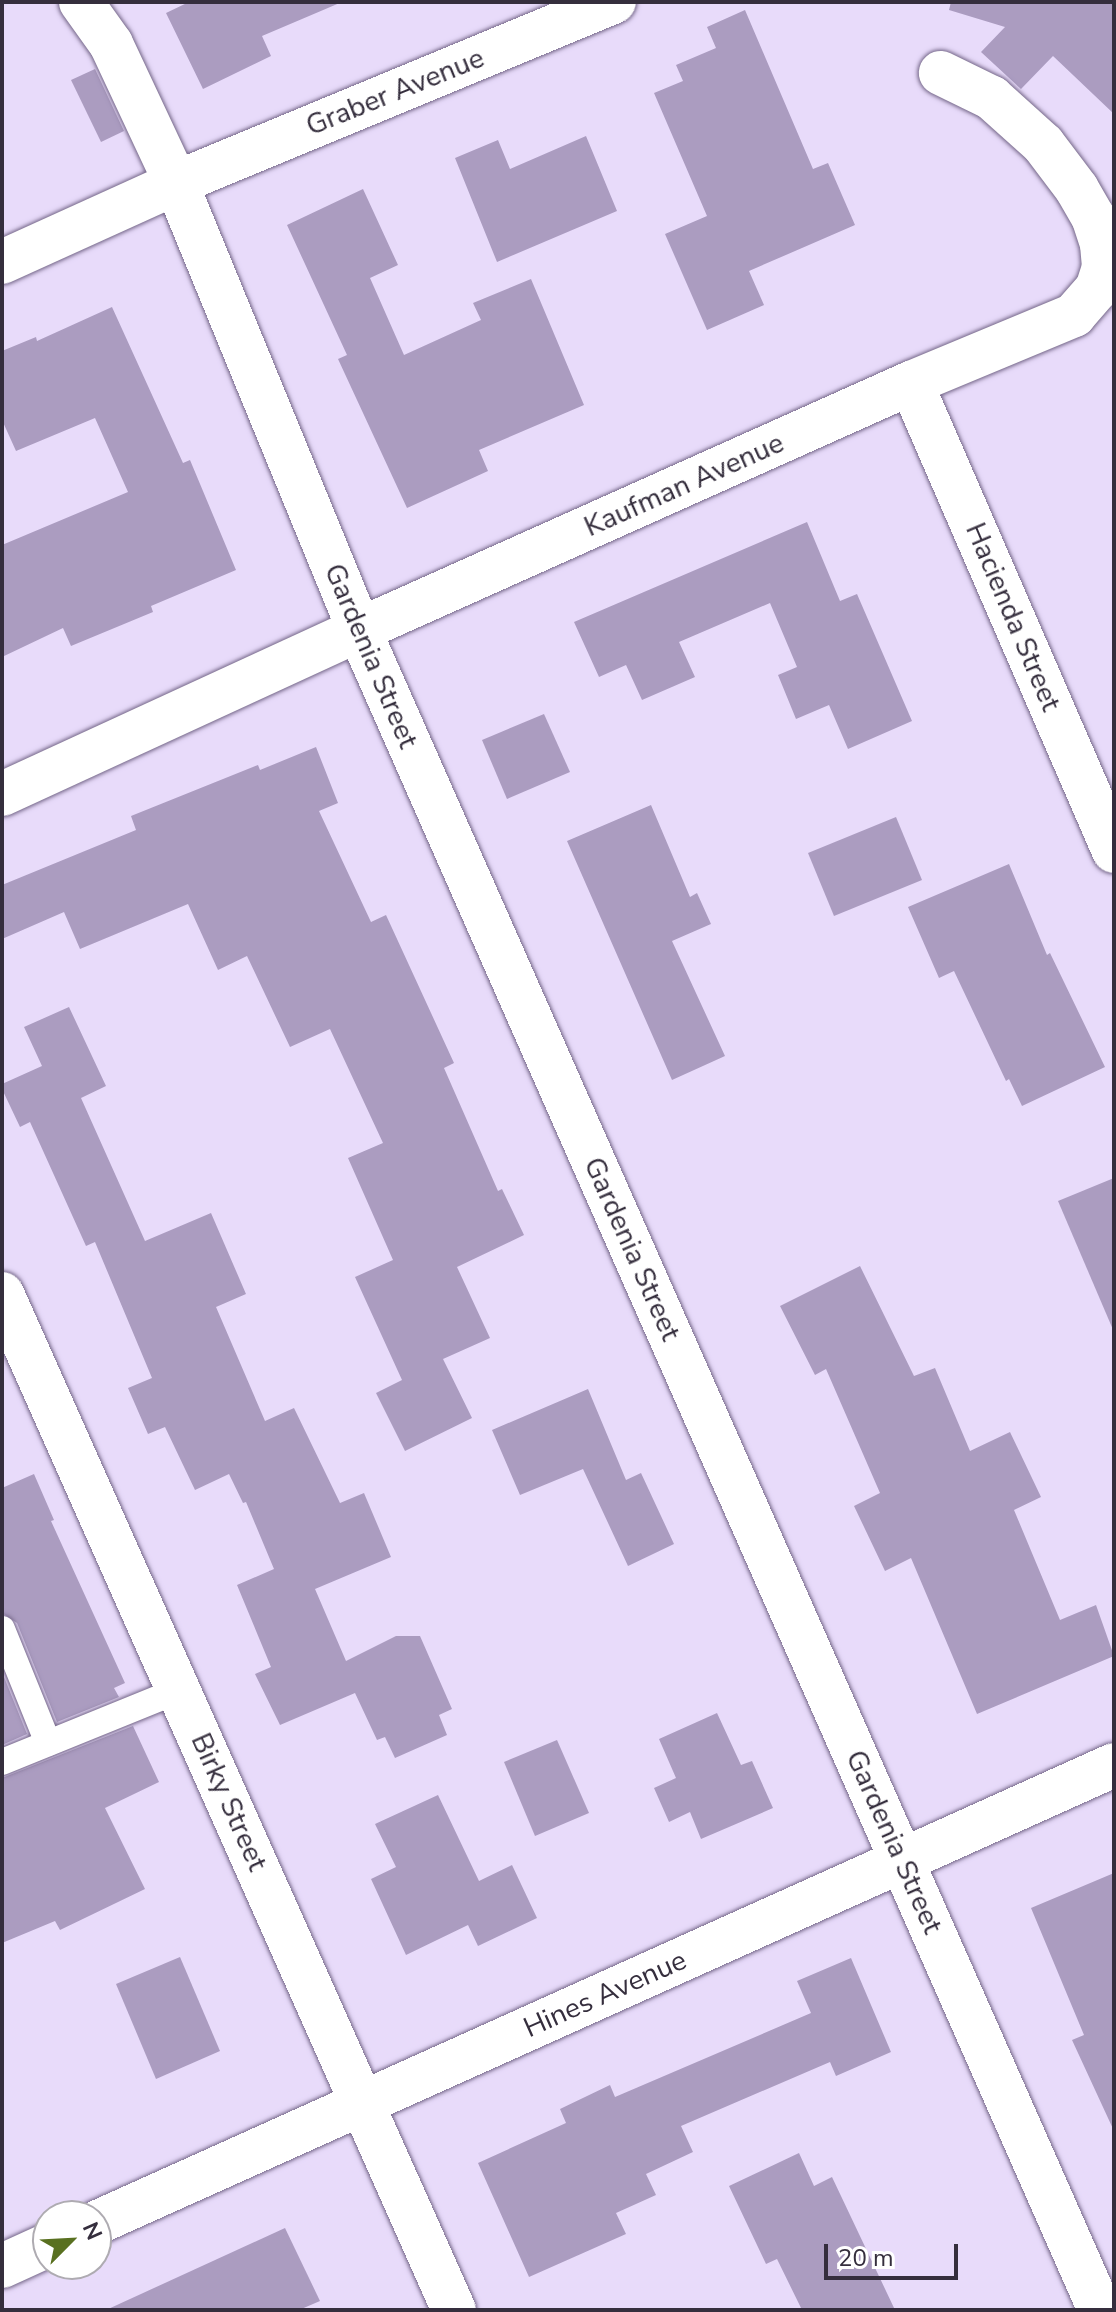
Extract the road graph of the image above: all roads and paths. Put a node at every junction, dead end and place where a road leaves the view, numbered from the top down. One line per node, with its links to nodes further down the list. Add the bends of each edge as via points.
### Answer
1 (81, 2): 4 (street, via 111,44)
2 (614, 2): 4 (street, Graber Avenue)
3 (941, 73): 6 (street, Kaufman Avenue, via 992,98 1043,144 1093,217)
4 (176, 183): 5 (street, Graber Avenue); 8 (street, Gardenia Street)
5 (2, 262)
6 (1109, 269): 7 (street, Kaufman Avenue, via 1074,315)
7 (911, 383): 8 (street, Kaufman Avenue); 10 (street, Hacienda Street)
8 (359, 630): 9 (street, Kaufman Avenue); 17 (street, Gardenia Street)
9 (2, 794)
10 (1114, 851)
11 (2, 1294): 13 (street, Birky Street)
12 (2, 1629): 14 (lane)
13 (179, 1690): 14 (lane); 18 (street, Birky Street)
14 (48, 1743): 15 (lane)
15 (2, 1762)
16 (1114, 1765): 17 (street, Hines Avenue)
17 (902, 1861): 18 (street, Hines Avenue); 23 (street, Gardenia Street)
18 (362, 2102): 19 (street, Hines Avenue); 22 (street, Birky Street)
19 (112, 2216)
20 (32, 2252): 21 (street)
21 (2, 2266)
22 (454, 2310)
23 (1100, 2310)

